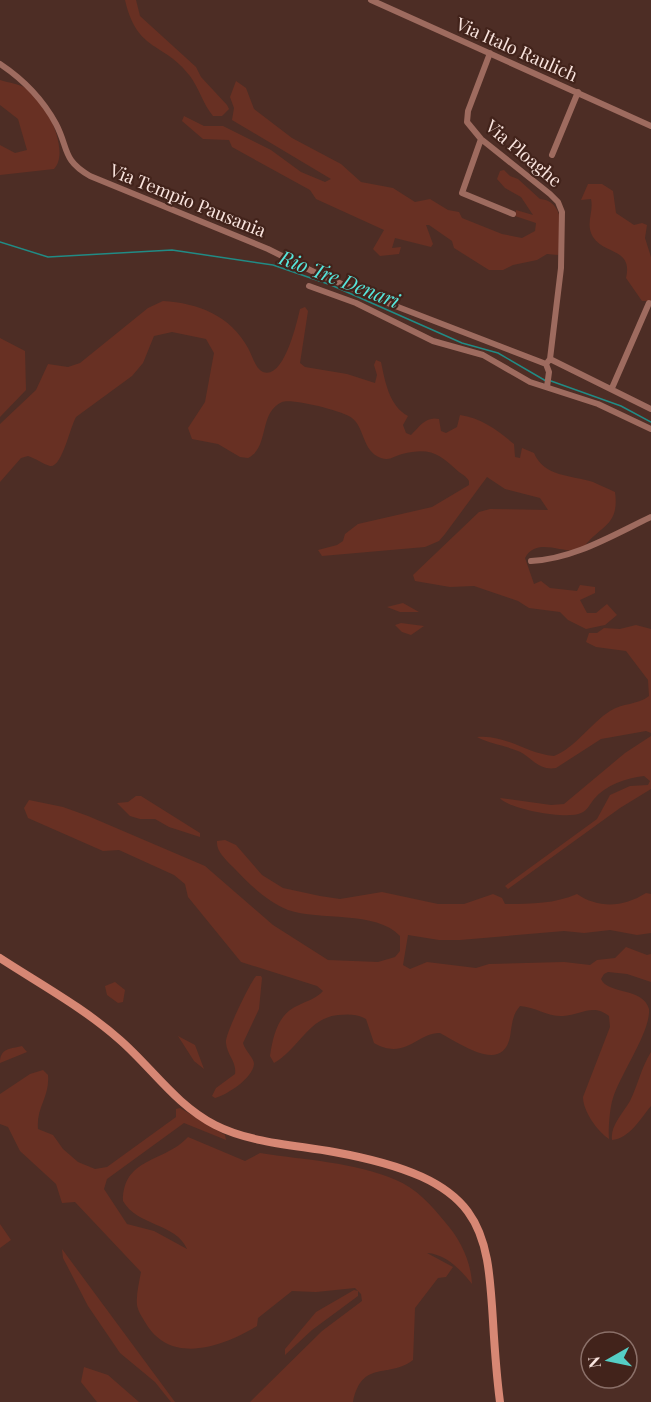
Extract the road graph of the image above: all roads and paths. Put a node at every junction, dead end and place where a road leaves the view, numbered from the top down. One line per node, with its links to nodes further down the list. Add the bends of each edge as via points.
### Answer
1 (371, 0): 2 (street, Via Italo Raulich)
2 (490, 53): 4 (street, Via Italo Raulich); 7 (street, Via Ploaghe, via 466,117)
3 (0, 64): 12 (street, Via Tempio Pausania, via 30,86 57,126 69,160 90,176)
4 (578, 92): 6 (street, Via Italo Raulich); 8 (street)
5 (651, 117): 6 (street)
6 (650, 125)
7 (481, 139): 9 (street, via 462,193); 13 (street, Via Ploaghe, via 550,194 561,209 561,268)
8 (552, 155)
9 (513, 214)
10 (309, 286): 14 (street, via 356,303 434,341)
11 (649, 303): 16 (street)
12 (509, 351): 13 (street, Via Tempio Pausania); 14 (street)
13 (548, 361): 15 (street, Via Ploaghe); 16 (street, Via Tempio Pausania)
14 (502, 364): 15 (street, via 527,381)
15 (547, 387): 18 (street, via 598,404)
16 (612, 388): 17 (street, Via Tempio Pausania)
17 (651, 409)
18 (651, 429)
19 (651, 517): 20 (street, via 584,549)
20 (531, 561)
21 (0, 958): 22 (main road, via 105,1027 182,1102 216,1125 243,1135 386,1163 424,1178 458,1199 477,1223 487,1254)
22 (500, 1402)

